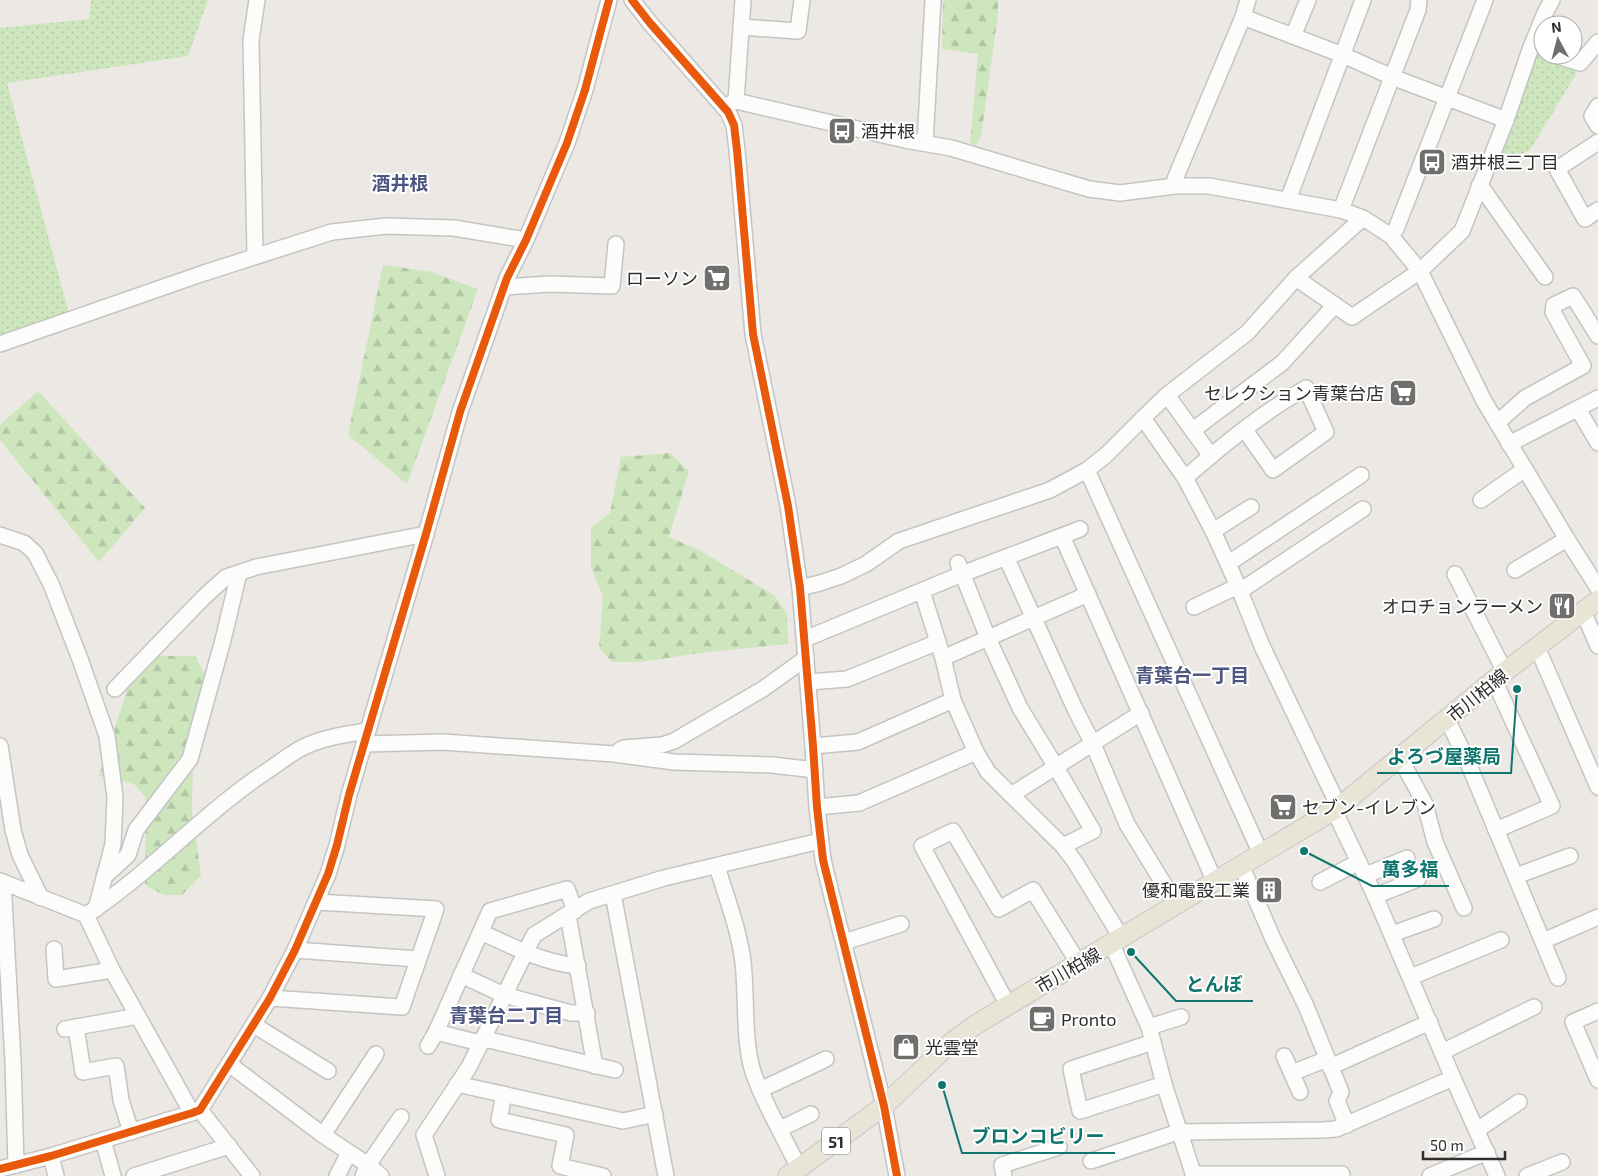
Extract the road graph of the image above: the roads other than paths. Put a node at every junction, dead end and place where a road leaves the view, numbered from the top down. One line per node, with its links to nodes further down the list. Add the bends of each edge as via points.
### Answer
1 (257, 0): 39 (street, via 250,40)
2 (609, 0): 37 (street, via 567,144)
3 (632, 0): 13 (street)
4 (742, 0): 16 (street)
5 (802, 0): 16 (street, via 798,31)
6 (933, 0): 29 (street)
7 (1248, 0): 15 (street)
8 (1308, 0): 17 (street)
9 (1363, 0): 19 (street)
10 (1419, 0): 22 (street)
11 (1485, 0): 23 (street)
12 (1552, 0): 14 (street)
13 (646, 7): 24 (street)
14 (1545, 15)
15 (1243, 17): 17 (street); 30 (street, via 1175,179)
16 (741, 27): 24 (street)
17 (1293, 36): 19 (street)
18 (1598, 42): 21 (street)
19 (1343, 55): 22 (street); 32 (street)
20 (1533, 58): 26 (street)
21 (1583, 60)
22 (1392, 77): 23 (street); 33 (street)
23 (1448, 97): 26 (street); 36 (street)
24 (730, 104): 29 (street); 76 (street, via 753,334 788,506)
25 (1598, 106): 27 (street, via 1592,116)
26 (1506, 120): 31 (street)
27 (1598, 126)
28 (1598, 142): 34 (street, via 1557,169 1585,219)
29 (925, 143): 30 (street, via 1104,192)
30 (1175, 186): 32 (street, via 1209,186)
31 (1479, 186): 40 (street, via 1462,231); 42 (street, via 1531,247)
32 (1288, 200): 33 (street)
33 (1341, 210): 35 (street)
34 (1598, 210)
35 (1363, 218): 36 (street); 41 (street)
36 (1391, 236): 40 (street)
37 (526, 240): 39 (street, via 454,228 386,226 332,232); 43 (street)
38 (616, 244): 43 (street, via 612,286 550,284)
39 (255, 256): 46 (street)
40 (1420, 271): 44 (street, via 1352,317); 51 (street)
41 (1296, 278): 44 (street); 47 (street, via 1247,333)
42 (1545, 278)
43 (504, 287): 66 (street, via 460,412)
44 (1335, 305): 52 (street, via 1282,363)
45 (1598, 336): 51 (street, via 1573,296 1554,305 1553,312 1583,366 1525,398)
46 (0, 344)
47 (1167, 395): 50 (street); 52 (street)
48 (1598, 398): 49 (street)
49 (1578, 409): 54 (street); 55 (street)
50 (1142, 418): 58 (street); 60 (street)
51 (1497, 423): 55 (street)
52 (1193, 430): 56 (street)
53 (1245, 430): 53 (street, via 1284,400 1306,388 1326,432 1273,470); 56 (street)
54 (1598, 443)
55 (1509, 444): 57 (street)
56 (1211, 456): 60 (street)
57 (1525, 469): 61 (street); 69 (street)
58 (1087, 470): 76 (street, via 1050,490 899,541 866,564 841,576); 114 (street)
59 (1361, 475): 71 (street)
60 (1185, 478): 65 (street)
61 (1481, 500)
62 (1251, 507): 65 (street)
63 (1363, 508): 77 (street)
64 (1080, 529): 68 (street)
65 (1213, 531): 71 (street)
66 (426, 534): 74 (street); 97 (street)
67 (0, 535): 121 (street, via 24,543 35,553 77,650 107,736 115,797 112,844)
68 (1062, 536): 70 (street); 80 (street)
69 (1567, 539): 73 (street); 78 (street)
70 (1006, 557): 72 (street); 83 (street)
71 (1229, 564): 77 (street)
72 (960, 569): 79 (street); 84 (street)
73 (1515, 570)
74 (239, 573): 93 (street, via 226,577 203,598); 121 (street, via 190,759 136,830 128,855)
75 (1455, 574): 91 (street)
76 (800, 588): 85 (street)
77 (1239, 588): 82 (street); 109 (street)
78 (1598, 588)
79 (922, 591): 85 (street); 86 (street)
80 (1088, 594): 83 (street); 95 (street)
81 (1591, 606): 87 (street); 88 (main road, 市川柏線 / 51)
82 (1194, 607)
83 (1034, 618): 84 (street); 98 (street)
84 (988, 638): 90 (street); 104 (street, via 1020,708)
85 (805, 639): 89 (street)
86 (938, 642): 90 (street); 92 (street, via 847,678)
87 (1598, 646)
88 (1537, 647): 91 (main road, 市川柏線 / 51); 106 (street)
89 (806, 658): 92 (street); 102 (street, via 763,689 674,741 624,748)
90 (943, 658): 94 (street)
91 (1499, 676): 96 (main road, 市川柏線 / 51); 111 (street, via 1552,806)
92 (808, 682): 100 (street)
93 (115, 689)
94 (953, 700): 100 (street, via 858,742); 101 (street)
95 (1141, 713): 98 (street); 124 (street)
96 (1447, 719): 103 (main road, 市川柏線 / 51); 111 (street)
97 (366, 738): 102 (street); 129 (street, via 337,845); 132 (street, via 337,735 307,745 227,800 123,889)
98 (1093, 744): 104 (street); 130 (street, via 1127,824)
99 (0, 746): 110 (street)
100 (813, 746): 105 (street)
101 (976, 752): 107 (street, via 988,772); 108 (street, via 860,803)
102 (614, 754): 105 (street, via 674,762 772,765)
103 (1400, 758): 109 (main road, 市川柏線 / 51); 131 (street, via 1425,804 1436,842)
104 (1056, 767): 107 (street); 113 (street, via 1093,831)
105 (815, 770): 108 (street)
106 (1598, 787)
107 (1011, 795): 113 (street)
108 (817, 807): 112 (street)
109 (1337, 809): 114 (main road, 市川柏線 / 51); 119 (street)
110 (6, 827): 128 (street)
111 (1496, 830): 120 (street)
112 (820, 841): 118 (street); 141 (street)
113 (1063, 846): 140 (street, via 1075,862)
114 (1261, 854): 117 (main road, 市川柏線 / 51)
115 (1570, 856): 120 (street)
116 (1407, 858): 119 (street)
117 (1241, 865): 124 (main road, 市川柏線 / 51); 173 (street)
118 (717, 866): 126 (street); 183 (street, via 741,953 749,1047)
119 (1362, 869): 125 (street); 127 (street)
120 (1516, 876): 142 (street)
121 (104, 878): 132 (street)
122 (1418, 878): 127 (street)
123 (1, 882): 128 (street); 172 (street)
124 (1215, 882): 130 (main road, 市川柏線 / 51)
125 (1320, 882)
126 (613, 894): 133 (street); 189 (street)
127 (1376, 896): 138 (street)
128 (42, 898): 132 (street)
129 (317, 902): 144 (street); 146 (street, via 436,909)
130 (1176, 904): 140 (main road, 市川柏線 / 51)
131 (1464, 908)
132 (91, 912): 149 (street)
133 (572, 913): 137 (street, via 567,889 490,911); 145 (street, via 534,935); 148 (street)
134 (1434, 918): 138 (street)
135 (1596, 922): 142 (street)
136 (901, 924): 141 (street)
137 (481, 932): 145 (street); 150 (street)
138 (1392, 934): 151 (street)
139 (1501, 940): 151 (street)
140 (1116, 941): 147 (main road, 市川柏線 / 51); 164 (street)
141 (844, 942): 187 (street)
142 (1543, 942): 152 (street)
143 (54, 949): 149 (street, via 56,979)
144 (295, 950): 146 (street); 154 (street)
145 (524, 952): 148 (street); 153 (street)
146 (418, 959): 154 (street, via 402,1007)
147 (1078, 964): 155 (main road, 市川柏線 / 51); 155 (street, via 1033,890 998,909 953,831 922,846)
148 (578, 966): 158 (street)
149 (112, 970): 159 (street)
150 (461, 975): 153 (street); 163 (street)
151 (1411, 977): 161 (street)
152 (1558, 978)
153 (504, 995): 158 (street); 165 (street)
154 (270, 998): 162 (street)
155 (1008, 1005): 187 (main road, 市川柏線 / 51, via 948,1045)
156 (1534, 1007): 167 (street)
157 (1598, 1011): 169 (street, via 1572,1022)
158 (587, 1013): 175 (street)
159 (138, 1016): 188 (street); 195 (street, via 70,1028 83,1072 116,1066 121,1100)
160 (1181, 1017): 164 (street)
161 (1430, 1022): 167 (street); 173 (street)
162 (254, 1024): 174 (street); 177 (street)
163 (436, 1032): 165 (street); 166 (street)
164 (1151, 1034): 182 (street); 182 (street, via 1071,1069 1080,1111)
165 (482, 1041): 175 (street); 181 (street)
166 (428, 1046)
167 (1442, 1052): 179 (street)
168 (376, 1054): 197 (street)
169 (1593, 1055): 180 (street)
170 (1284, 1056): 178 (street)
171 (826, 1059): 183 (street)
172 (6, 1062): 206 (street)
173 (1329, 1063): 178 (street); 192 (street, via 1341,1092 1337,1101)
174 (229, 1064): 188 (street); 197 (street)
175 (595, 1066): 176 (street)
176 (615, 1070)
177 (328, 1071)
178 (1292, 1073): 184 (street)
179 (1453, 1078): 192 (street); 194 (street)
180 (1598, 1080)
181 (458, 1084): 185 (street); 209 (street, via 424,1135)
182 (1164, 1084): 196 (street)
183 (760, 1090): 193 (street)
184 (1300, 1092)
185 (504, 1094): 189 (street, via 623,1120); 219 (street, via 499,1120 566,1135 560,1166)
186 (1519, 1102): 194 (street)
187 (884, 1106): 210 (main road, 市川柏線 / 51); 221 (street)
188 (196, 1112): 195 (street); 199 (street)
189 (654, 1114): 220 (street)
190 (811, 1114): 193 (street)
191 (401, 1117): 208 (street)
192 (1347, 1125): 196 (street, via 1323,1130)
193 (780, 1129): 210 (street)
194 (1477, 1130): 202 (street)
195 (132, 1132): 198 (street)
196 (1178, 1132): 204 (street); 212 (street)
197 (323, 1135): 201 (street)
198 (103, 1140): 203 (street); 214 (street)
199 (229, 1146): 215 (street); 216 (street)
200 (1059, 1148): 222 (street, via 1002,1165)
201 (349, 1152): 208 (street); 217 (street)
202 (1487, 1152): 223 (street); 224 (street)
203 (51, 1156): 206 (street); 213 (street)
204 (1091, 1161)
205 (1562, 1162): 225 (street)
206 (16, 1165): 207 (street)
207 (0, 1169)
208 (366, 1170): 218 (street)
209 (432, 1172)
210 (793, 1172)
211 (1342, 1174): 212 (street)
212 (1193, 1175)
213 (56, 1176)
214 (113, 1176)
215 (134, 1176)
216 (252, 1176)
217 (337, 1176)
218 (381, 1176)
219 (603, 1176)
220 (666, 1176)
221 (896, 1176)
222 (1004, 1176)
223 (1430, 1176)
224 (1497, 1176)
225 (1526, 1176)

